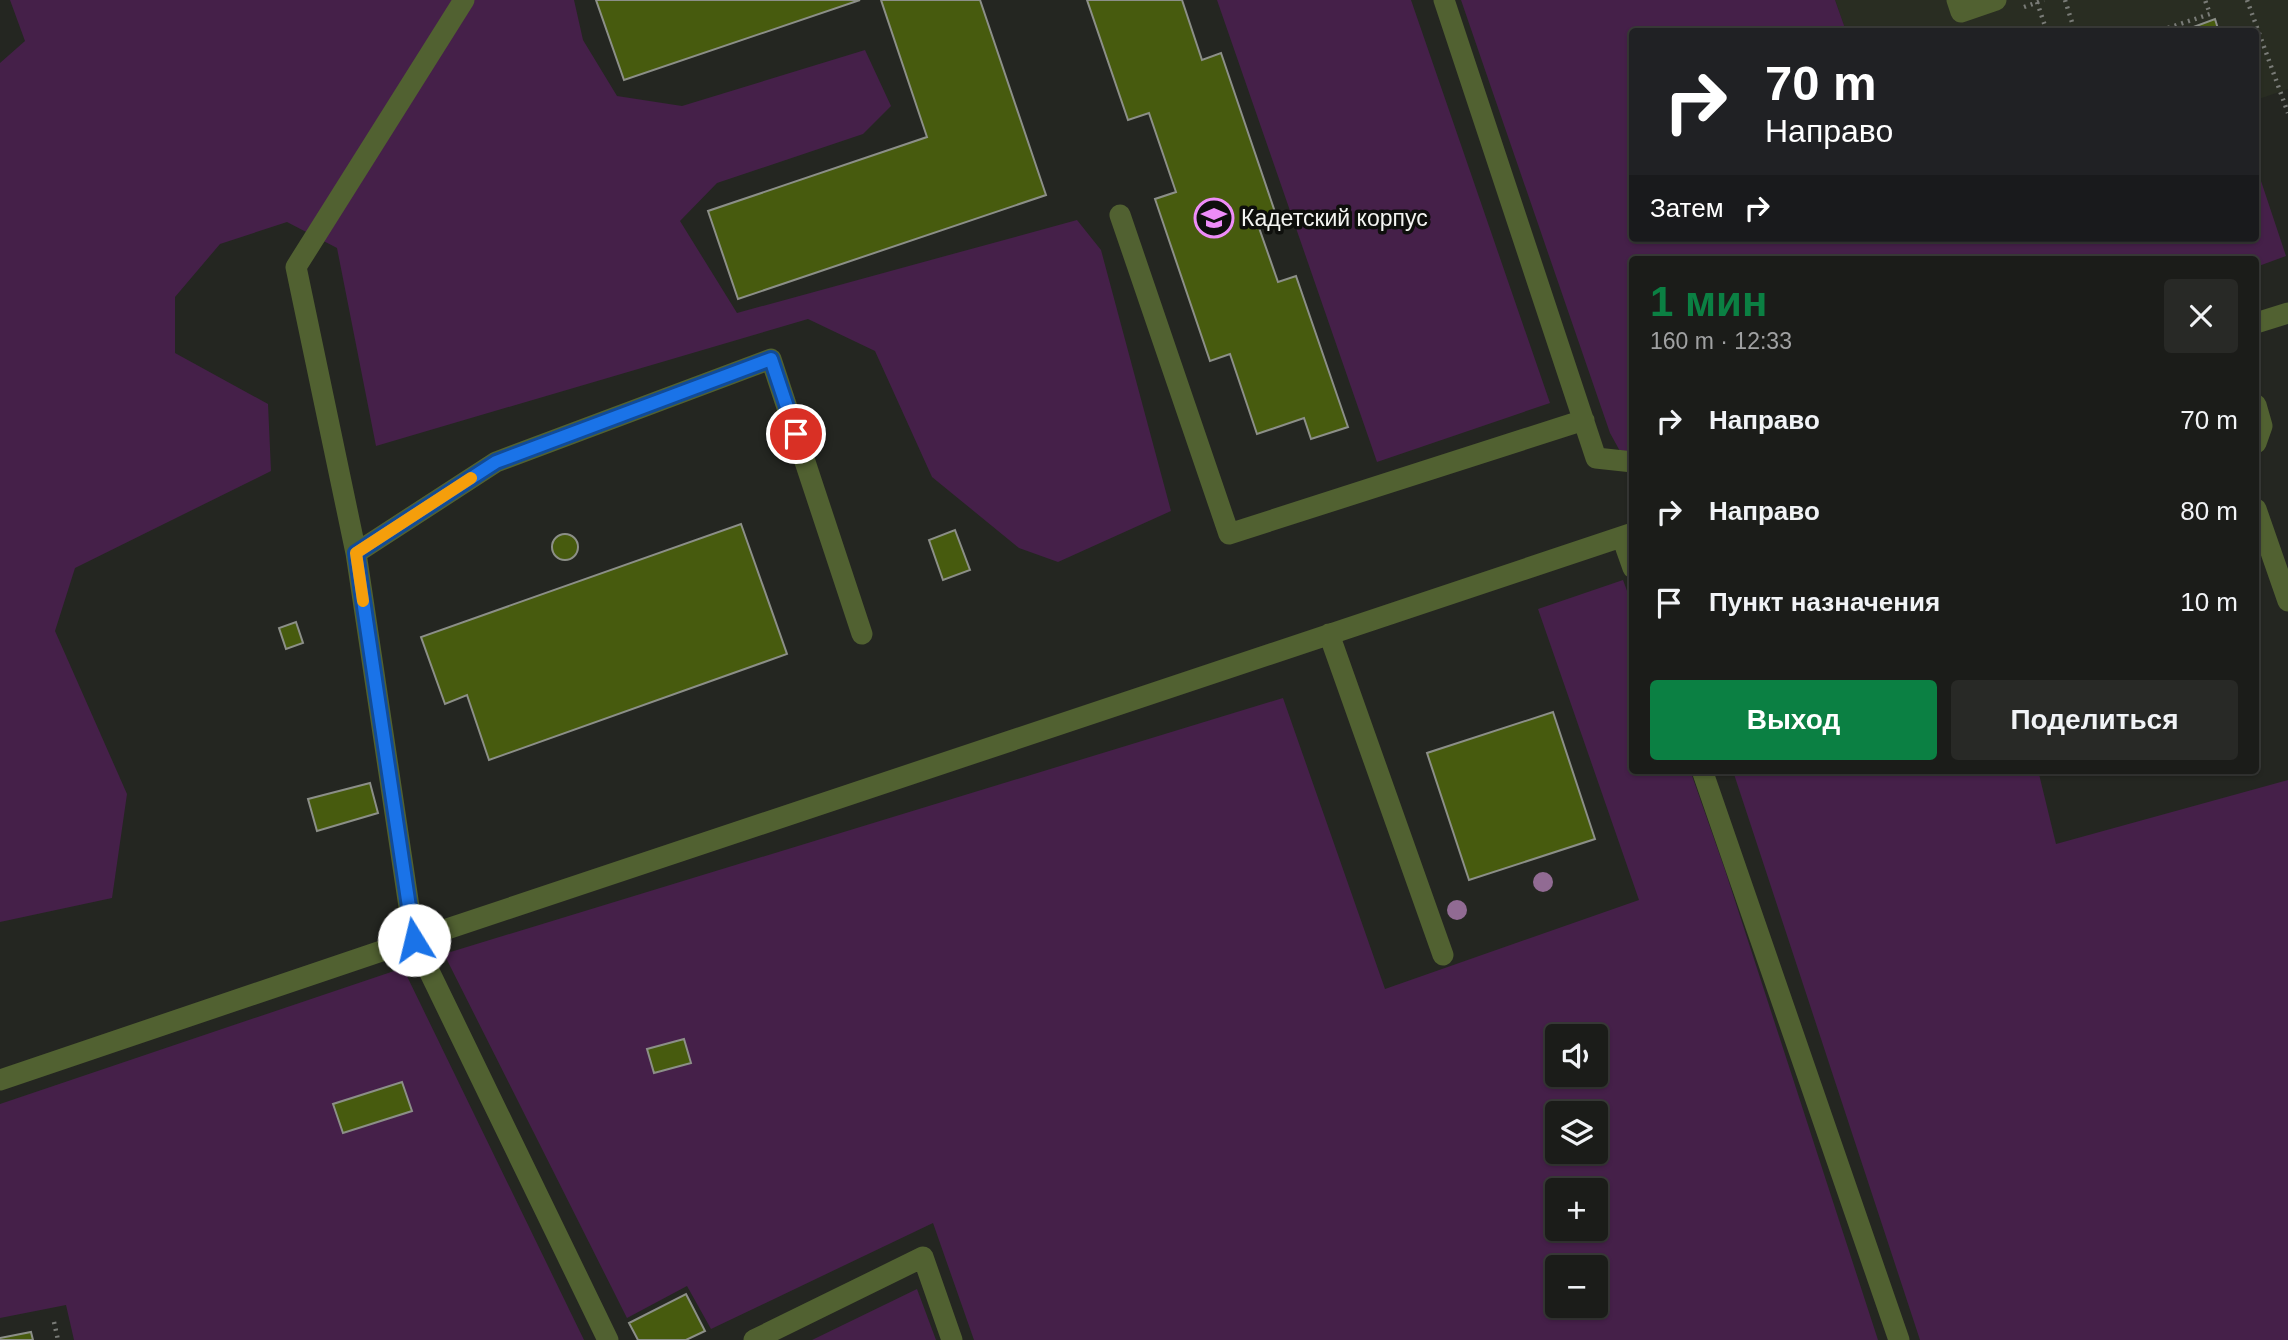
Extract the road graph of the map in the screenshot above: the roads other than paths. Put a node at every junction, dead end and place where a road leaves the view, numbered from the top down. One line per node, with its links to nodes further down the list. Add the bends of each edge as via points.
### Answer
1 (464, 0): 14 (lane, via 296,267)
2 (1444, 0): 9 (lane)
3 (1957, 0): 4 (lane, via 1961,12)
4 (1996, 0)
5 (1120, 215): 9 (lane, via 1229,534)
6 (2288, 313): 7 (lane)
7 (2259, 322)
8 (2259, 416): 10 (lane)
9 (1584, 420): 11 (lane, via 1596,458)
10 (2259, 434)
11 (1629, 462)
12 (2259, 518): 15 (lane)
13 (1627, 535): 17 (lane)
14 (356, 553): 16 (lane, via 496,462 771,359); 19 (lane)
15 (2288, 601)
16 (862, 634)
17 (1329, 634): 19 (lane); 20 (lane)
18 (1703, 774): 25 (lane)
19 (414, 940): 21 (lane); 22 (lane)
20 (1443, 955)
21 (0, 1080)
22 (608, 1340)
23 (754, 1340): 24 (lane, via 923,1257)
24 (952, 1340)
25 (1899, 1340)

